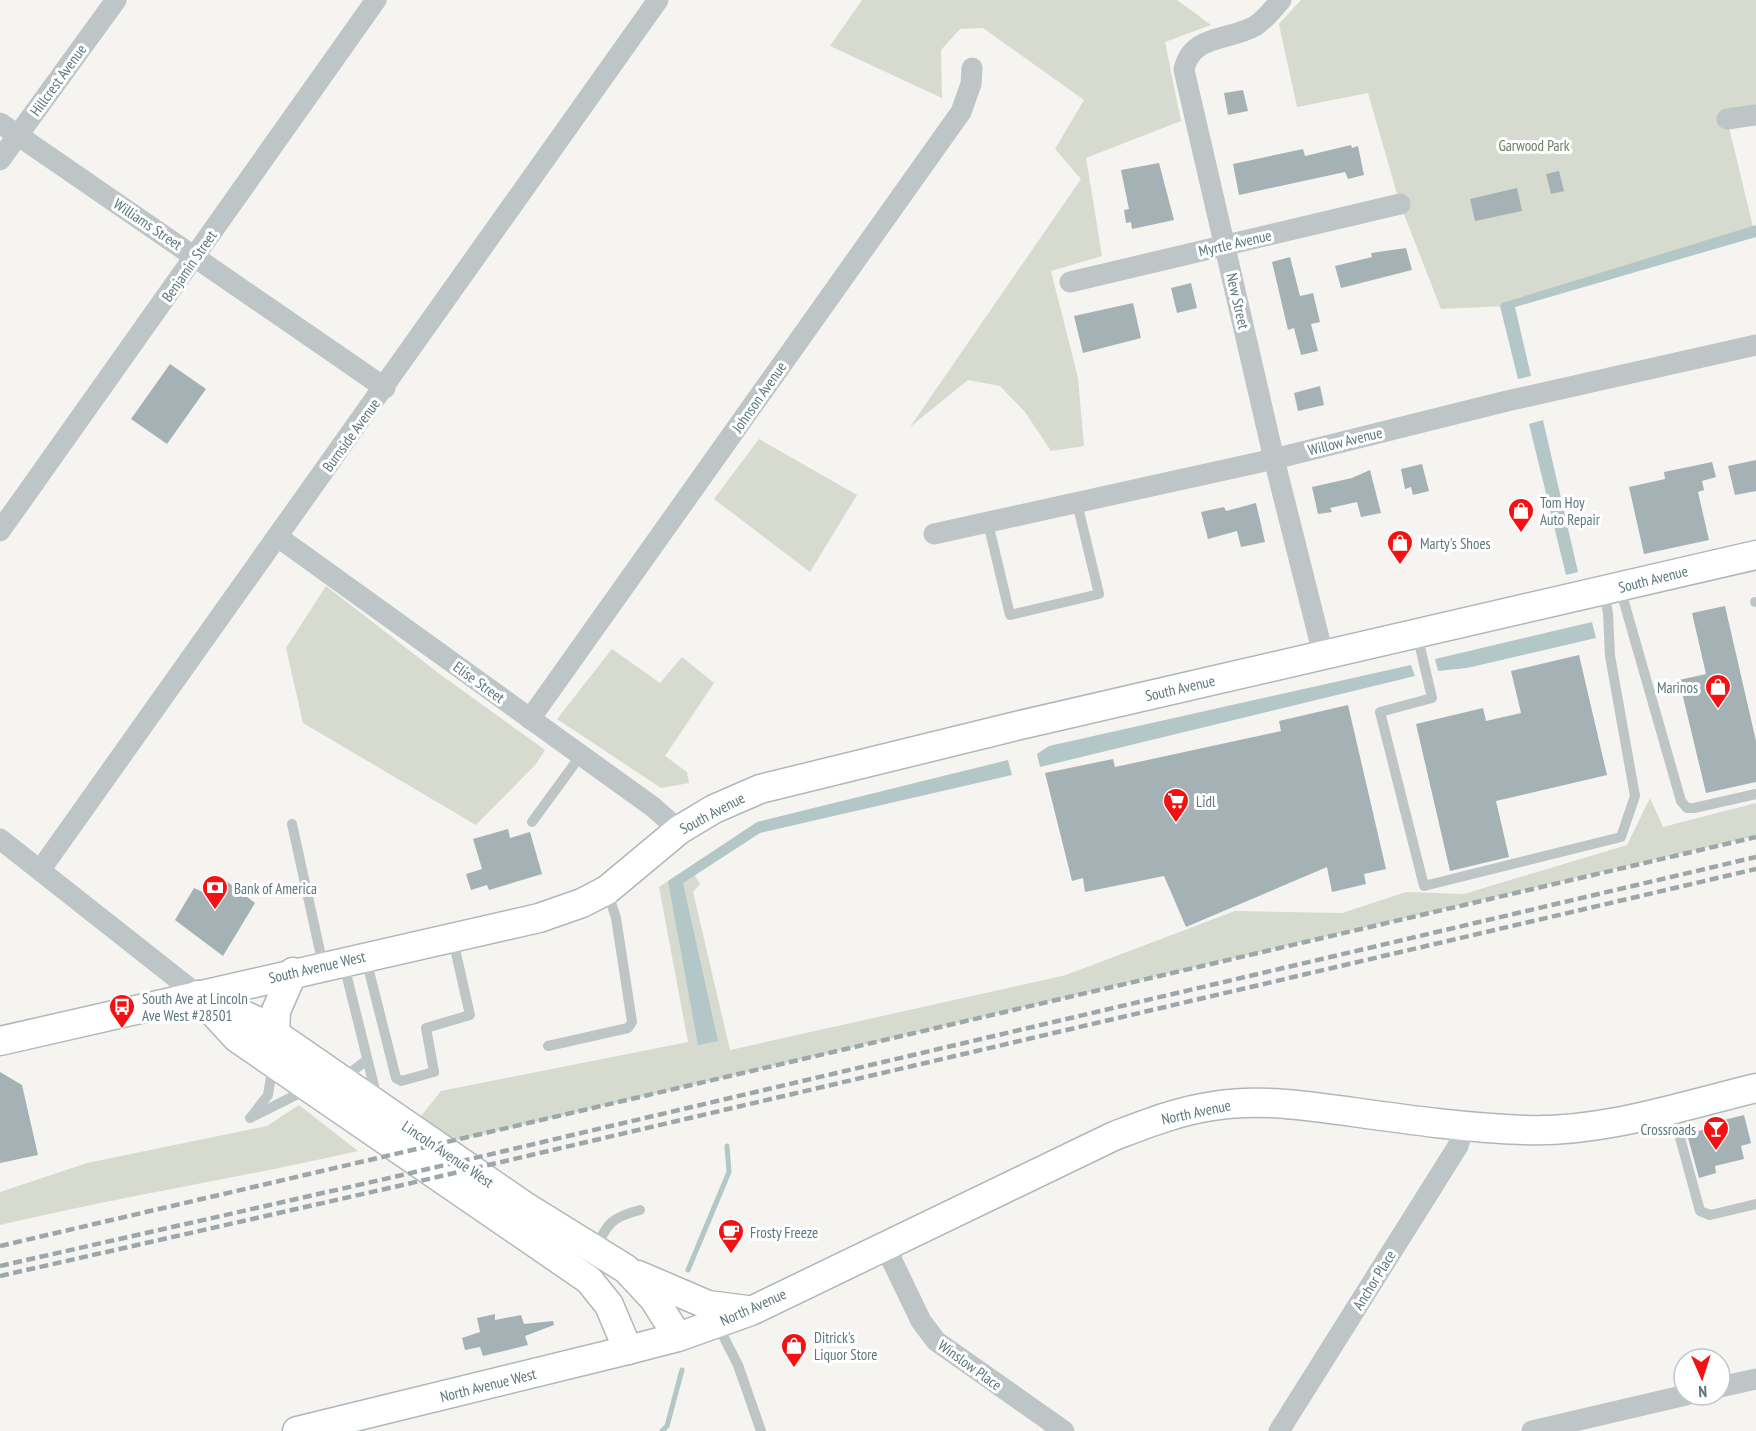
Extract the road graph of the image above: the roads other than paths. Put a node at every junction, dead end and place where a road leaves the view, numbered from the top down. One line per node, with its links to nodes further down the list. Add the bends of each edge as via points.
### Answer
1 (116, 0): 9 (street, Hillcrest Avenue)
2 (376, 0): 13 (street, Benjamin Street)
3 (658, 0): 16 (street, Burnside Avenue)
4 (1281, 0): 12 (street, New Street, via 1255,26 1198,46 1186,61 1187,88)
5 (972, 68): 27 (street, Johnson Avenue, via 961,112)
6 (1756, 115): 7 (street)
7 (1727, 119)
8 (0, 123): 9 (street, Williams Street)
9 (18, 135): 10 (street, Hillcrest Avenue); 13 (street, Williams Street)
10 (0, 160)
11 (1400, 204): 12 (street, Myrtle Avenue)
12 (1225, 245): 14 (street, Myrtle Avenue); 17 (street, New Street)
13 (196, 256): 16 (street, Williams Street); 20 (street, Benjamin Street)
14 (1070, 282)
15 (1756, 345): 17 (street, Willow Avenue)
16 (385, 388): 22 (street, Burnside Avenue)
17 (1274, 459): 18 (street, Willow Avenue); 26 (street, New Street)
18 (1077, 503): 19 (street, Willow Avenue); 19 (lane, via 1099,594 1010,615)
19 (988, 523): 21 (street, Willow Avenue)
20 (0, 531)
21 (934, 534)
22 (278, 537): 27 (street, Elise Street); 34 (street, Burnside Avenue)
23 (1756, 555): 24 (main road, South Avenue)
24 (1612, 590): 25 (main road, South Avenue); 25 (lane, via 1608,613 1610,656 1635,796 1620,837 1424,886 1380,712 1432,698); 29 (lane, via 1681,801 1687,808 1694,808)
25 (1417, 633): 26 (main road, South Avenue)
26 (1323, 654): 32 (main road, South Avenue, via 759,789)
27 (530, 719): 28 (street, Elise Street)
28 (581, 755): 30 (lane); 32 (street, Elise Street)
29 (1756, 794)
30 (532, 822)
31 (292, 824): 37 (lane)
32 (679, 830): 35 (main road, South Avenue)
33 (0, 838): 34 (street, Lincoln Avenue West)
34 (41, 869): 39 (street, Lincoln Avenue West)
35 (617, 882): 36 (main road, South Avenue West, via 582,903 539,918); 41 (lane, via 615,918 632,1022 628,1028)
36 (452, 937): 37 (main road, South Avenue West); 37 (lane, via 470,1015 426,1028 434,1072 401,1081 396,1078)
37 (344, 961): 38 (main road, South Avenue West); 43 (lane)
38 (293, 972): 39 (main road, South Avenue West); 42 (main road, via 276,1011)
39 (198, 995): 40 (main road, South Avenue West); 42 (main road, Lincoln Avenue West, via 255,1020)
40 (0, 1041)
41 (548, 1046)
42 (274, 1049): 44 (main road, Lincoln Avenue West); 45 (main road, Lincoln Avenue West); 45 (lane, via 268,1095 250,1118)
43 (367, 1060): 44 (lane); 47 (lane)
44 (340, 1080): 47 (main road, Lincoln Avenue West)
45 (309, 1089): 58 (main road, Lincoln Avenue West, via 589,1280 609,1305)
46 (1756, 1090): 48 (main road, North Avenue)
47 (380, 1107): 53 (main road, Lincoln Avenue West)
48 (1672, 1108): 49 (main road, North Avenue, via 1573,1128); 50 (lane, via 1700,1211 1710,1215)
49 (1464, 1126): 52 (main road, North Avenue, via 1295,1105 1214,1105 1169,1115 1114,1136); 65 (street, Anchor Place, via 1458,1146)
50 (1756, 1204)
51 (640, 1210): 53 (lane, via 620,1215 606,1226)
52 (884, 1244): 55 (main road, North Avenue); 64 (street, Winslow Place, via 921,1321 936,1341)
53 (594, 1250): 54 (main road, Lincoln Avenue West)
54 (626, 1269): 55 (main road, via 687,1298); 57 (main road, Lincoln Avenue West, via 663,1310)
55 (751, 1311): 56 (main road, North Avenue)
56 (717, 1324): 57 (main road, North Avenue); 63 (lane, via 738,1365)
57 (678, 1337): 58 (main road, North Avenue West)
58 (628, 1350): 62 (main road, North Avenue West)
59 (1756, 1379): 60 (street)
60 (1732, 1384)
61 (1672, 1398): 66 (street)
62 (297, 1431)
63 (761, 1431)
64 (1064, 1431)
65 (1279, 1431)
66 (1532, 1431)

